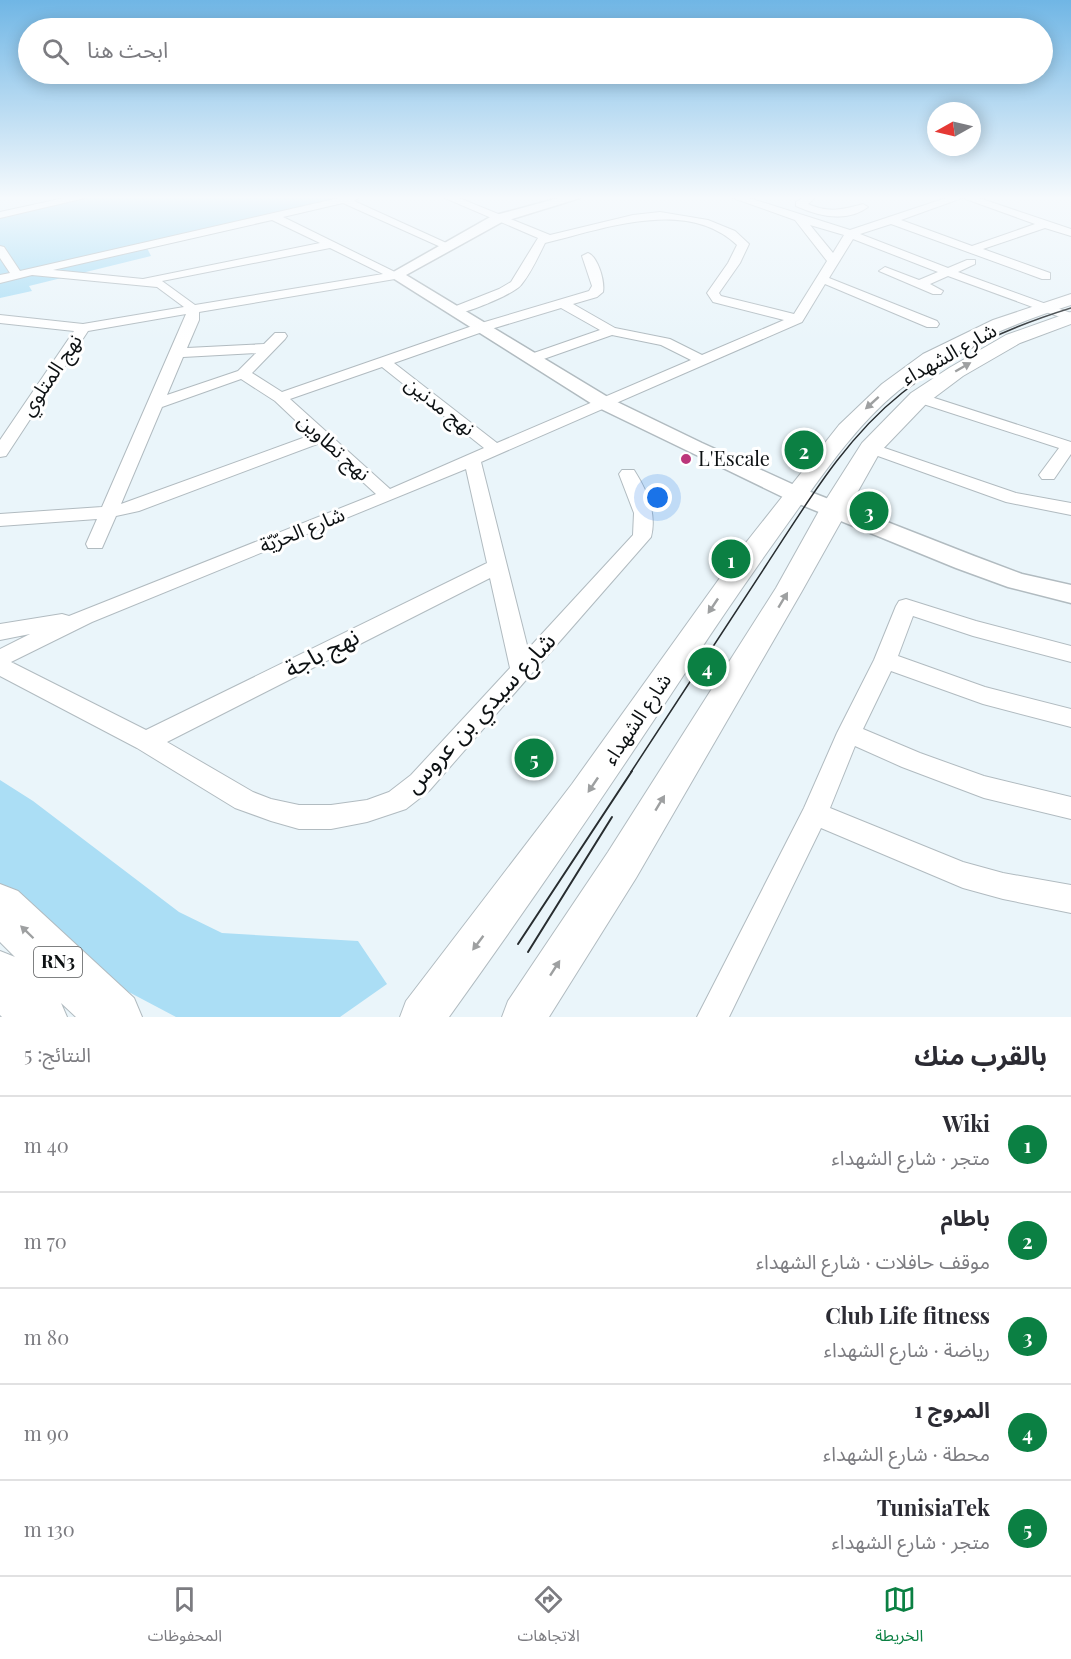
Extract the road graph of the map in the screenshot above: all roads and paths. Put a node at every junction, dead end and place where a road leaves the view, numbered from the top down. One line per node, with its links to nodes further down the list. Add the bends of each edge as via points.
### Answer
1 (150, 245): 18 (street)
2 (324, 245): 25 (street)
3 (335, 245): 21 (street)
4 (536, 245): 31 (street, via 516,284)
5 (742, 245): 35 (street, via 714,297)
6 (821, 245): 15 (street)
7 (843, 245): 15 (street)
8 (880, 245): 19 (street)
9 (964, 245): 13 (street)
10 (983, 245): 13 (street)
11 (447, 246): 21 (street)
12 (0, 249): 20 (street)
13 (973, 249): 22 (street)
14 (588, 256): 29 (street, via 597,291)
15 (833, 261): 24 (street)
16 (971, 262): 19 (street)
17 (885, 271): 26 (street)
18 (34, 272): 20 (street); 25 (street)
19 (948, 272): 26 (street); 30 (street)
20 (17, 275): 23 (street)
21 (395, 275): 31 (street); 32 (street)
22 (1046, 276)
23 (0, 279)
24 (822, 279): 35 (street); 36 (street)
25 (139, 281): 32 (street, via 166,287)
26 (920, 284): 27 (street)
27 (937, 291)
28 (1071, 299): 30 (main road, شارع الشهداء)
29 (564, 304): 37 (street); 39 (street)
30 (1043, 308): 33 (street); 59 (main road, شارع الشهداء, one-way to 59, via 987,329 929,360 892,386 841,434)
31 (456, 310): 37 (street)
32 (193, 311): 38 (street); 42 (street)
33 (1071, 318): 48 (main road, شارع الشهداء, one-way to 33, via 1013,339)
34 (0, 319): 38 (street)
35 (797, 319): 44 (street, شارع الحرّيّة)
36 (932, 324)
37 (483, 327): 43 (street); 45 (street)
38 (83, 328): 55 (street, نهج المتلوي)
39 (611, 332): 43 (street); 44 (street, via 665,342)
40 (280, 336): 41 (street)
41 (269, 348): 42 (street); 46 (street)
42 (178, 352): 50 (street)
43 (533, 358): 49 (street)
44 (704, 361): 49 (street, شارع الحرّيّة)
45 (385, 363): 47 (street); 54 (street, نهج مدنين)
46 (243, 374): 47 (street, نهج تطاوين); 50 (street)
47 (280, 398): 51 (street, نهج تطاوين)
48 (919, 398): 52 (street); 53 (main road, شارع الشهداء)
49 (604, 403): 54 (street, شارع الحرّيّة); 59 (street)
50 (155, 404): 63 (street)
51 (322, 436): 60 (street, نهج تطاوين); 63 (street, via 154,500)
52 (1070, 447): 58 (street)
53 (870, 448): 61 (main road, شارع الشهداء); 62 (street, via 1012,498)
54 (496, 450): 56 (street, شارع الحرّيّة)
55 (0, 453)
56 (472, 460): 60 (street, شارع الحرّيّة); 66 (street)
57 (628, 474): 74 (street, شارع سيدي بن عروس, via 644,515 642,537)
58 (1048, 475)
59 (795, 494): 61 (street); 85 (main road, شارع الشهداء, one-way to 85, via 730,581 559,834)
60 (388, 496): 68 (street, شارع الحرّيّة)
61 (833, 508): 67 (street, via 1017,581); 86 (main road, شارع الشهداء, one-way to 61, via 634,845 788,591)
62 (1071, 509)
63 (111, 512): 64 (street); 65 (street)
64 (0, 520)
65 (95, 544)
66 (497, 566): 74 (street); 77 (street, نهج باجة)
67 (1071, 594)
68 (85, 617): 69 (street); 71 (street, شارع الحرّيّة)
69 (0, 632)
70 (1071, 654): 72 (street, via 906,606)
71 (0, 658)
72 (885, 660): 75 (street, via 983,695); 76 (street)
73 (0, 666): 77 (street, شارع سيدي بن عروس)
74 (522, 670): 77 (street, شارع سيدي بن عروس, via 420,783 397,801 331,818 299,817 244,800)
75 (1071, 718)
76 (849, 733): 78 (street, via 984,787); 79 (street)
77 (147, 741)
78 (1071, 808)
79 (815, 813): 80 (street, via 964,875); 87 (street)
80 (1071, 899)
81 (0, 908): 84 (highway, RN3, one-way to 81)
82 (0, 977): 83 (highway)
83 (40, 1017)
84 (115, 1017)
85 (422, 1017)
86 (524, 1017)
87 (713, 1017)

